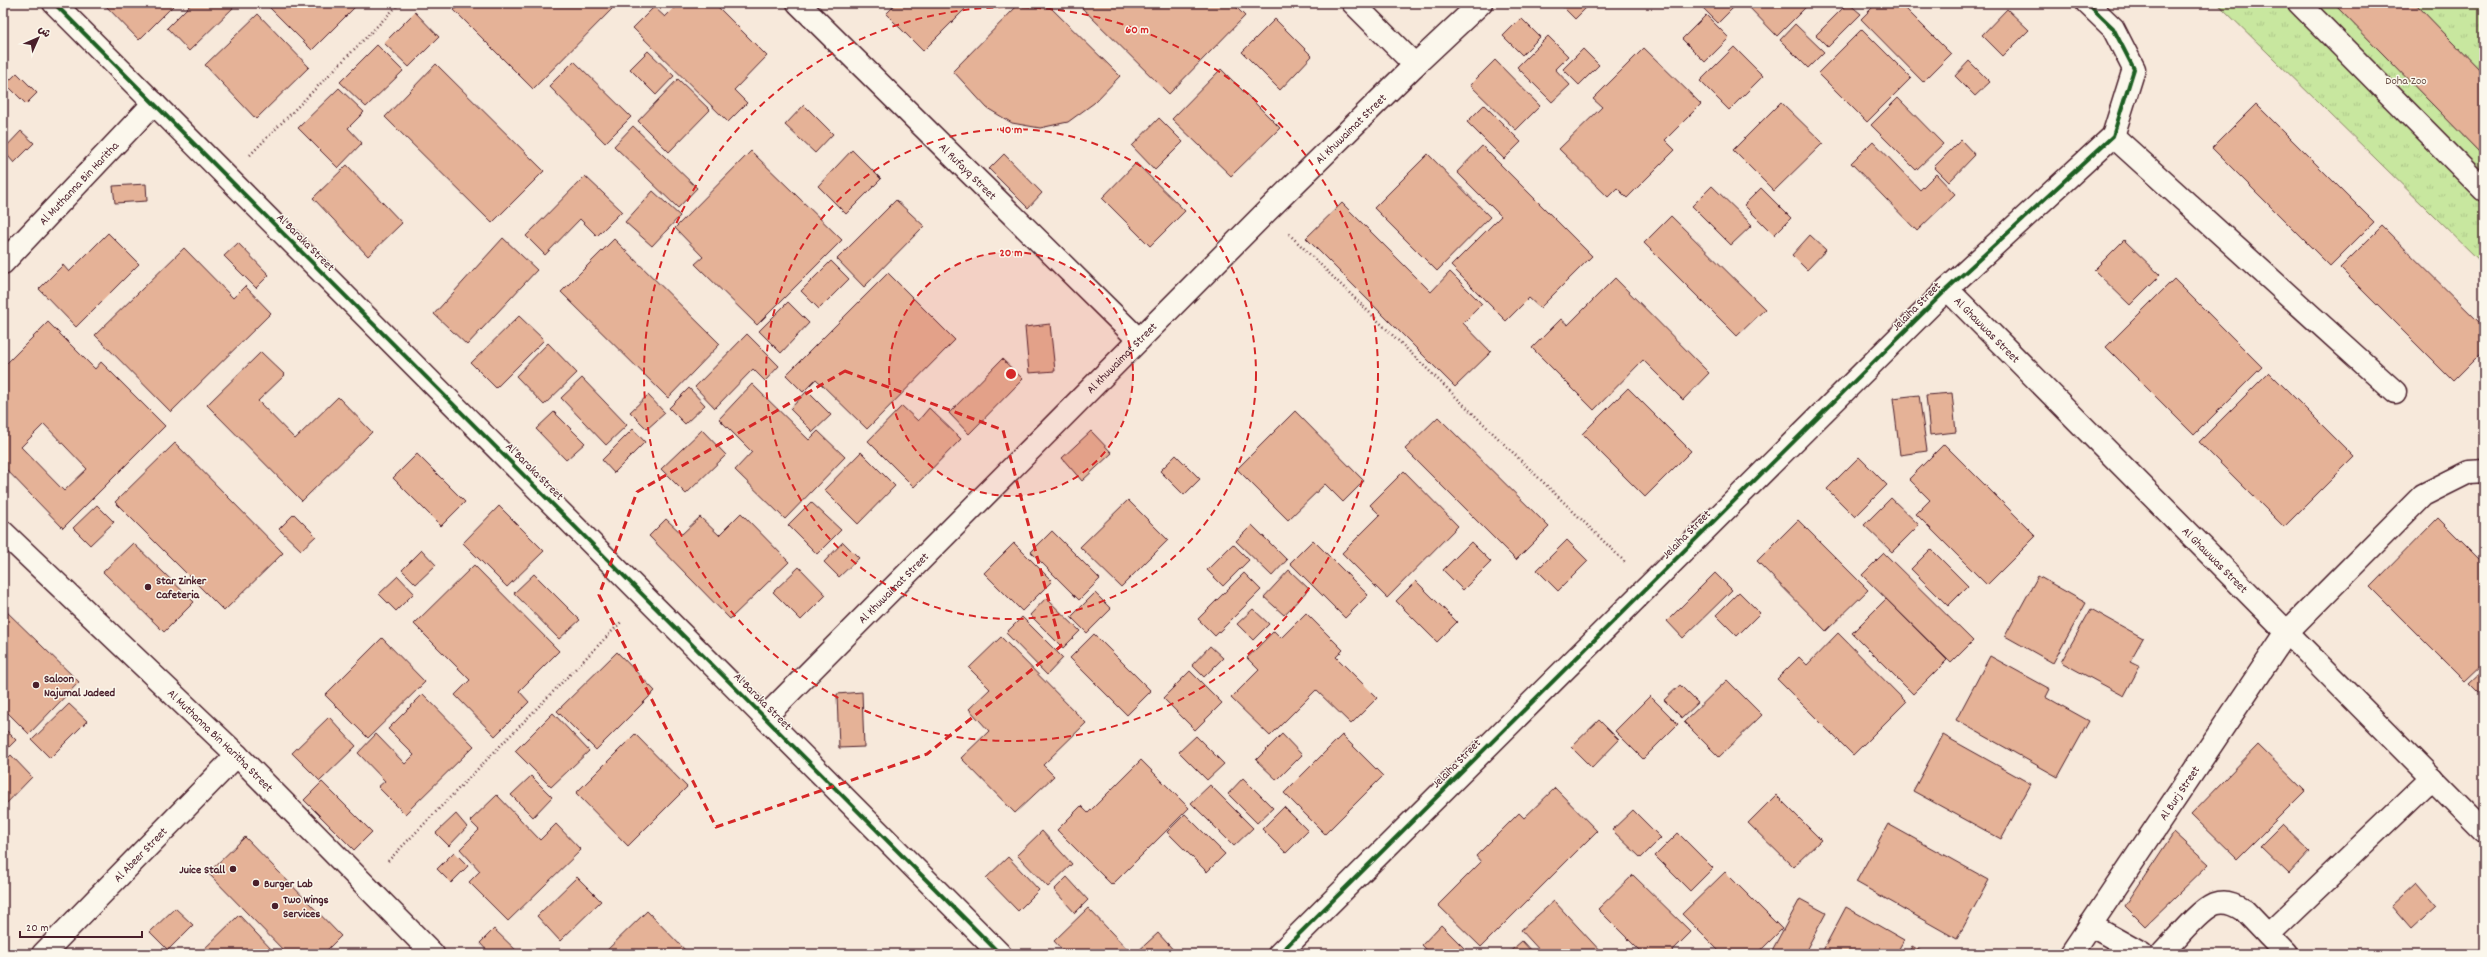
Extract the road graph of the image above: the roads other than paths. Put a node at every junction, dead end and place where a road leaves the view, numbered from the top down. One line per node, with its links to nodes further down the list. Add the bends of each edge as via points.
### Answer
1 (54, 3): 8 (street, Al Baraka Street)
2 (798, 3): 13 (street, Al Rufayq Street)
3 (1353, 3): 7 (street)
4 (1481, 3): 7 (street, Al Khuwaimat Street)
5 (2087, 3): 9 (street, via 2113,28 2134,69)
6 (2299, 3): 10 (street)
7 (1415, 65): 13 (street, Al Khuwaimat Street)
8 (154, 103): 11 (street, Al Muthanna Bin Haritha); 18 (street, Al Baraka Street)
9 (2113, 136): 12 (street, Jelaiha Street); 14 (street)
10 (2484, 190)
11 (3, 263)
12 (1947, 289): 17 (street, Al Ghawwas Street); 27 (street, Jelaiha Street)
13 (1139, 340): 18 (street, Al Khuwaimat Street)
14 (2395, 392)
15 (2484, 471): 17 (street, Al Burj Street, via 2469,472 2423,495)
16 (3, 532): 19 (street, Al Muthanna Bin Haritha Street)
17 (2286, 632): 20 (street, Al Ghawwas Street); 22 (street, Al Burj Street)
18 (765, 717): 26 (street, Al Baraka Street)
19 (237, 755): 24 (street, Al Abeer Street); 25 (street, Al Muthanna Bin Haritha Street)
20 (2432, 778): 21 (street, Al Ghawwas Street); 23 (street)
21 (2484, 831)
22 (2090, 925): 28 (street, Al Burj Street); 29 (street)
23 (2268, 935): 30 (street, via 2235,904 2215,904); 31 (street)
24 (43, 954)
25 (433, 954)
26 (1000, 954)
27 (1279, 954)
28 (2071, 954)
29 (2142, 954)
30 (2162, 954)
31 (2286, 954)

